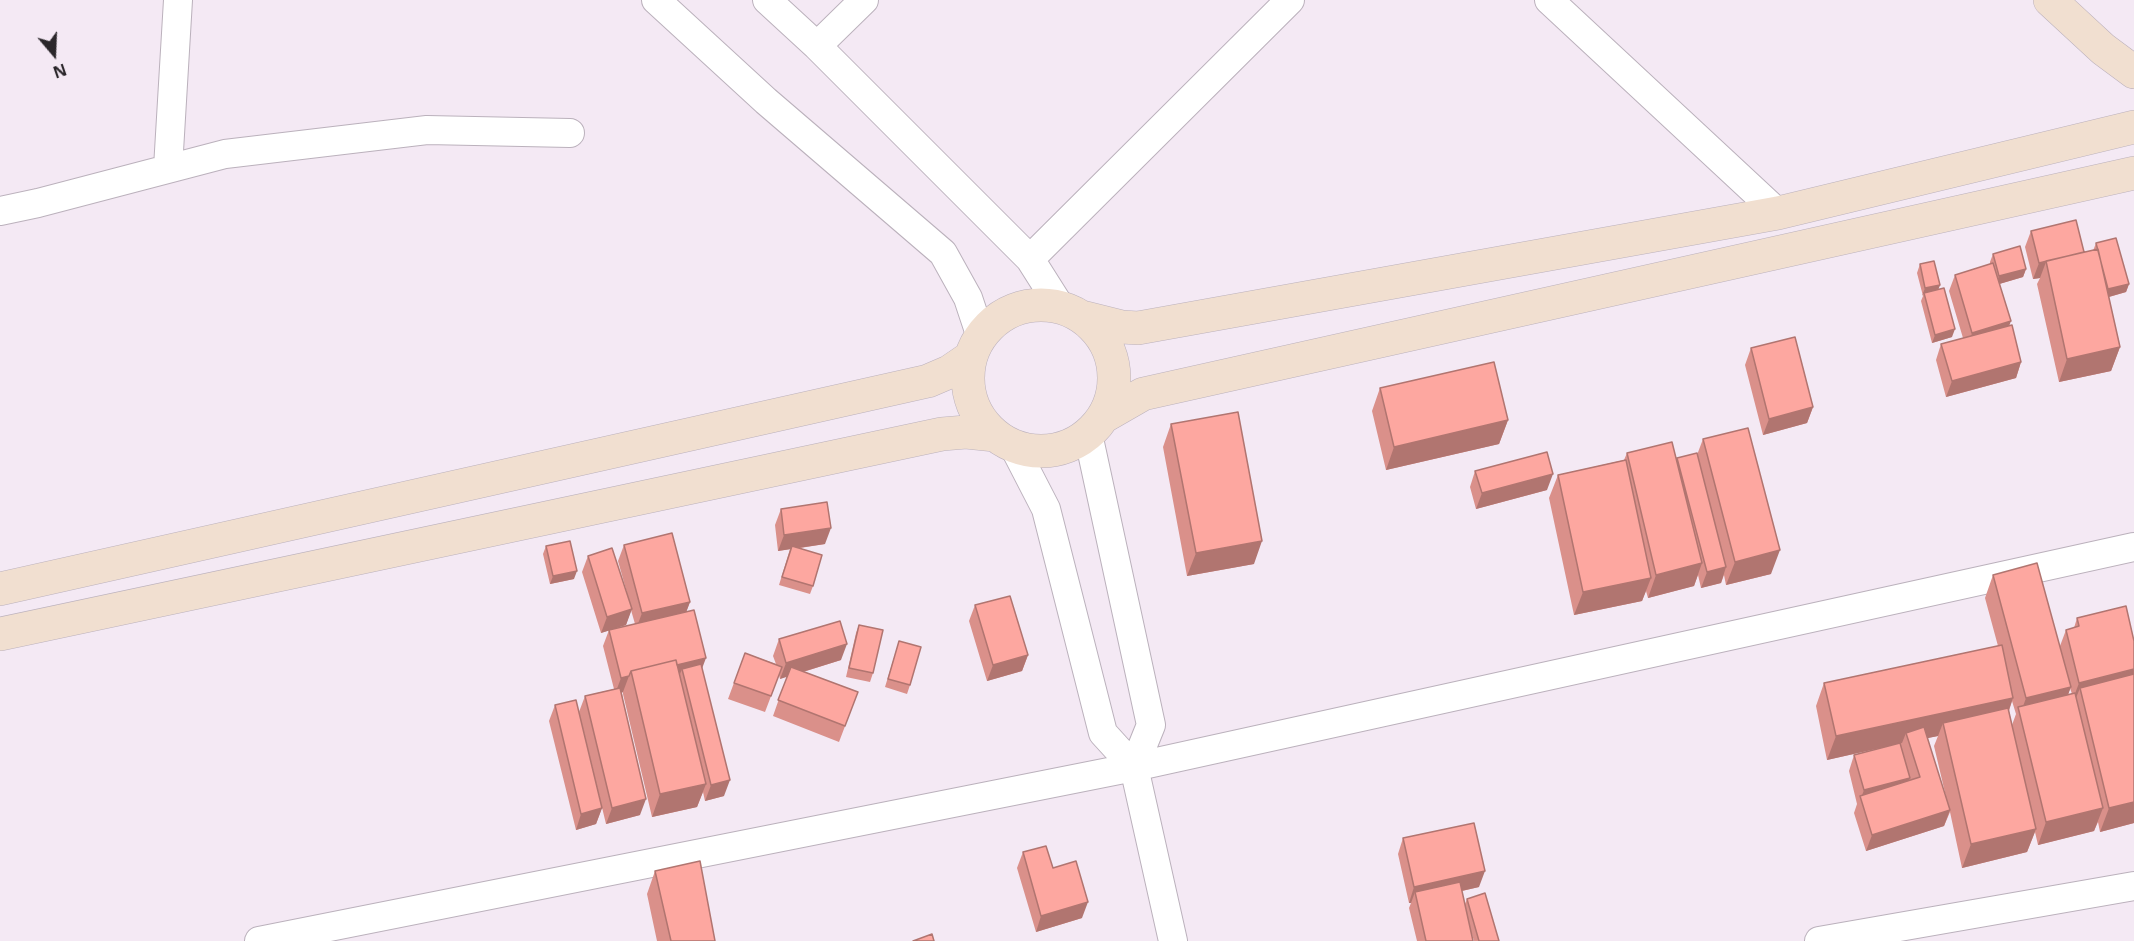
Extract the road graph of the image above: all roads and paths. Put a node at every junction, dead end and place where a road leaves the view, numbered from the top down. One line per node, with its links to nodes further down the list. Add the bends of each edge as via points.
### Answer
1 (178, 0): 12 (street)
2 (656, 0): 18 (street, via 766,101 943,253 968,298)
3 (767, 0): 8 (street)
4 (864, 0): 8 (street)
5 (1290, 0): 16 (street)
6 (1549, 0): 15 (street)
7 (2050, 0): 9 (street, via 2103,50)
8 (817, 46): 16 (street)
9 (2134, 72)
10 (2134, 127): 15 (street)
11 (570, 133): 12 (street, via 427,130 225,154)
12 (168, 168): 14 (street)
13 (2134, 173): 19 (street, via 1143,394)
14 (0, 211)
15 (1778, 213): 17 (street, via 1138,327 1122,327)
16 (1030, 259): 17 (street)
17 (1072, 313): 18 (street, via 1039,305 1017,309 997,320); 19 (street, via 1099,332 1110,352 1112,396)
18 (976, 347): 20 (street, via 968,379 970,395 984,424); 22 (street, via 950,372 928,381)
19 (1095, 426): 20 (street, via 1071,444 1052,450 1032,451); 24 (street, via 1151,725)
20 (1004, 440): 23 (street, via 966,432 942,434); 24 (street, via 1046,509 1103,734)
21 (2134, 547): 24 (street)
22 (0, 589)
23 (0, 634)
24 (1134, 767): 26 (street); 27 (street)
25 (2134, 886): 28 (street)
26 (259, 941)
27 (1173, 941)
28 (1819, 941)

